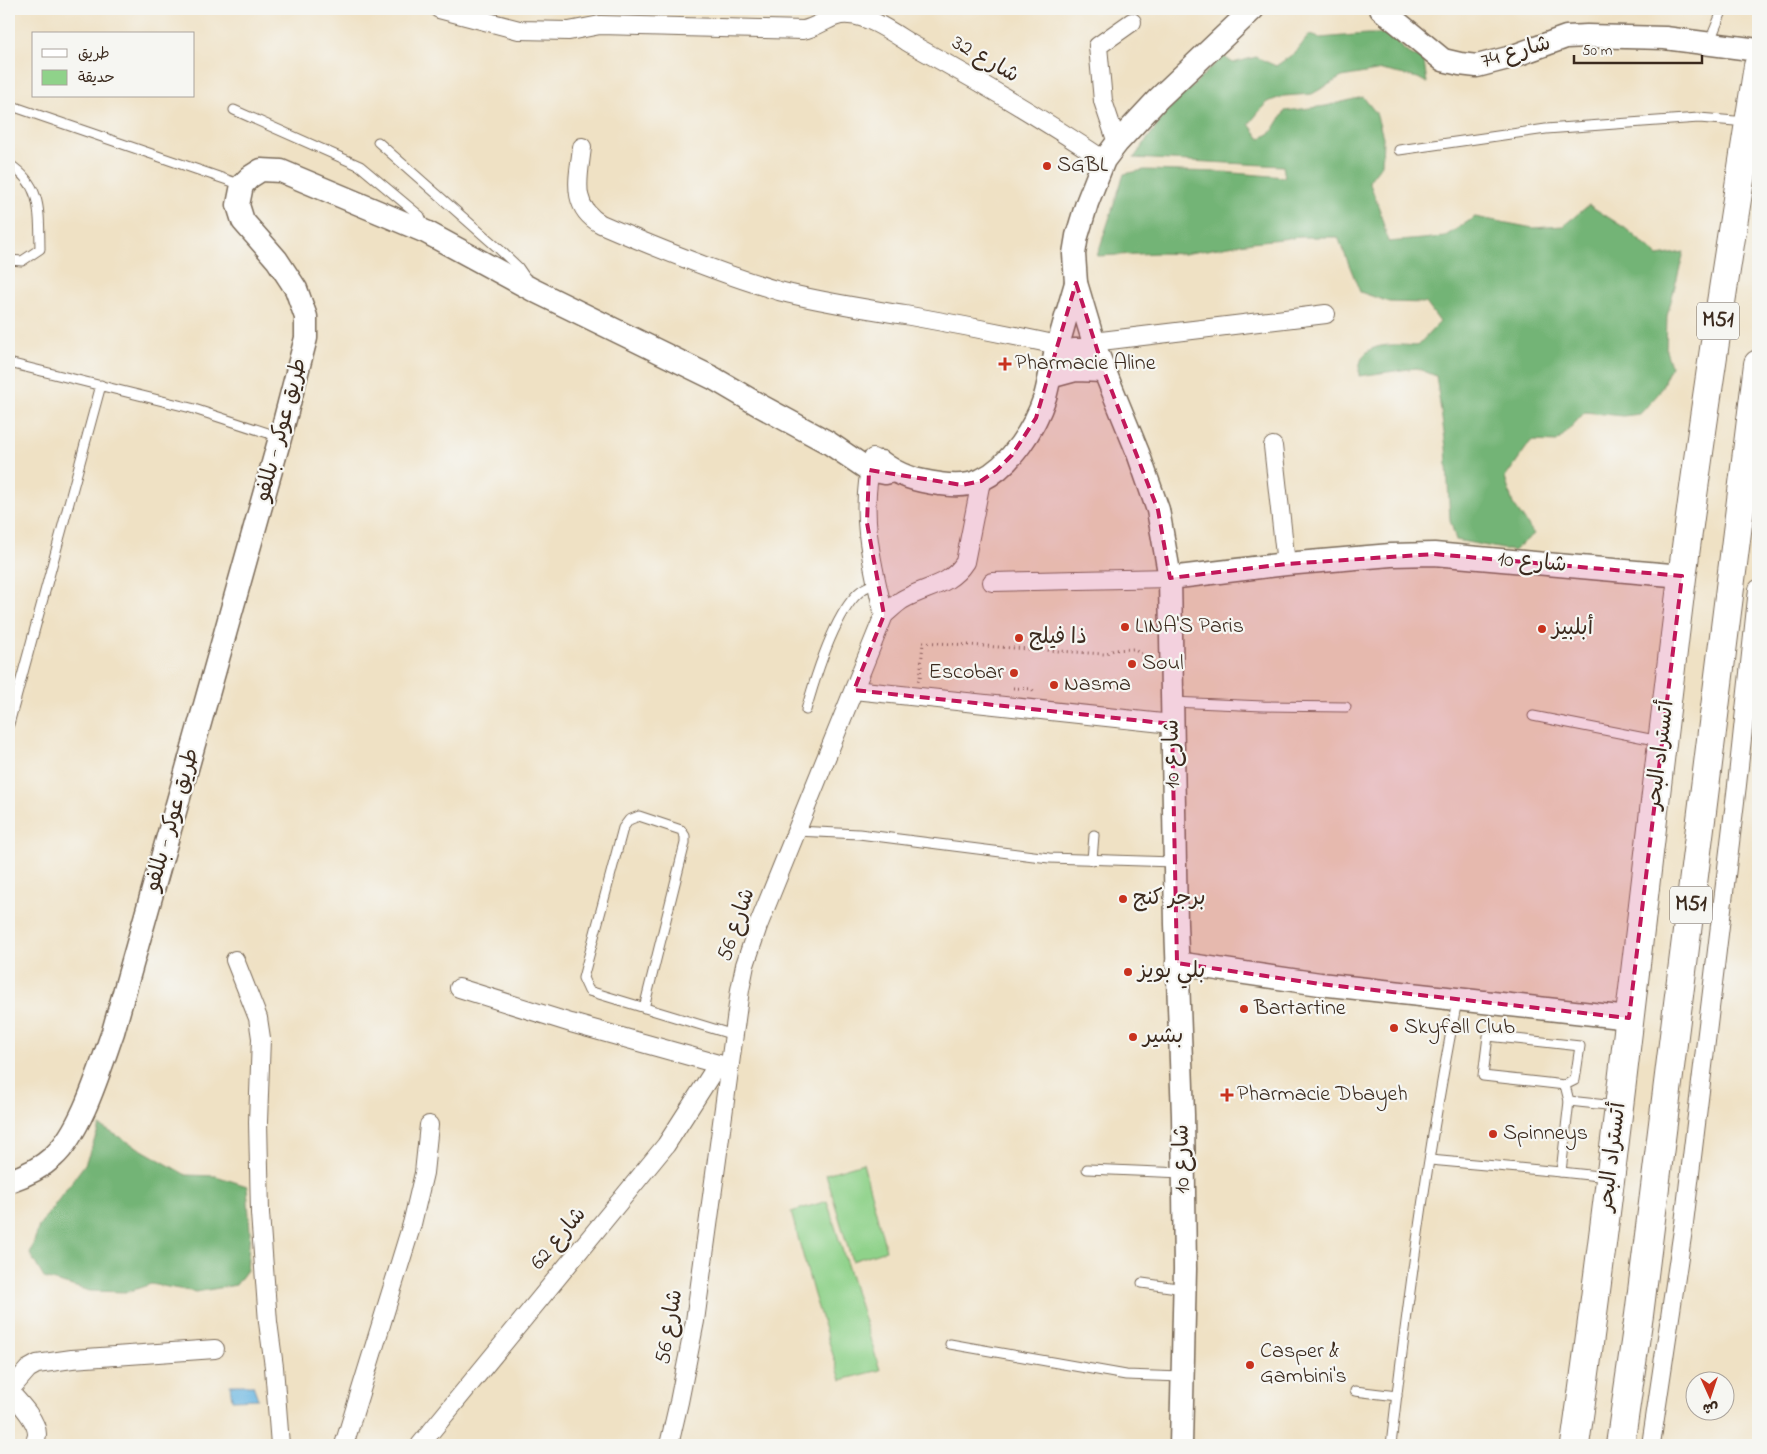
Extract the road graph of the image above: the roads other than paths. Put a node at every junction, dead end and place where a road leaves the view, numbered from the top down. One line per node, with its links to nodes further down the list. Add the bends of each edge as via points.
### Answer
1 (439, 9): 8 (street, شارع 32, via 519,30 569,31)
2 (607, 9): 8 (street)
3 (1252, 9): 18 (street, via 1158,99)
4 (1380, 9): 9 (street, شارع 74, via 1443,60 1469,65 1488,65 1566,37 1664,38)
5 (1723, 9): 9 (lane)
6 (832, 12): 8 (street, شارع 32, via 812,29 803,30); 18 (street, شارع 32, via 868,20 1042,118)
7 (1132, 22): 18 (street, via 1098,46)
8 (600, 25)
9 (1709, 43): 10 (street, شارع 74)
10 (1758, 50)
11 (1758, 66): 14 (highway, أتستراد البحر / M51)
12 (9, 105): 20 (lane)
13 (234, 110): 21 (lane, via 360,166 420,216)
14 (1749, 122): 17 (lane, via 1699,118 1546,129); 38 (highway, أتستراد البحر / M51)
15 (378, 142): 24 (lane, via 518,267)
16 (582, 147): 27 (street, via 580,201 593,219 601,224 674,255 778,290 836,304 970,327)
17 (1399, 150)
18 (1111, 151): 23 (street, via 1086,204 1077,236 1074,254)
19 (9, 164): 22 (lane, via 30,184 37,197 40,249 22,261)
20 (242, 185): 21 (street, via 261,170 281,171); 33 (street, طريق عوكر - بللفو, via 238,205 242,218 290,277 306,317 306,338)
21 (426, 232): 24 (street)
22 (9, 260)
23 (1076, 283): 26 (street); 27 (street)
24 (533, 290): 35 (street, via 713,378 765,409)
25 (1326, 314): 26 (street)
26 (1094, 346): 27 (street); 30 (street)
27 (1057, 349): 31 (street)
28 (9, 363): 32 (lane)
29 (1758, 364): 89 (highway, أتستراد البحر / M51, via 1642,1296)
30 (1104, 372): 31 (street, via 1076,370); 39 (street, via 1158,510)
31 (1050, 377): 36 (street, via 1042,405 1026,437 1002,465)
32 (101, 385): 33 (lane, via 191,408); 49 (lane)
33 (280, 438): 72 (street, طريق عوكر - بللفو, via 110,1040 78,1121 62,1148 38,1168)
34 (1272, 446): 37 (street)
35 (871, 463): 36 (street, via 885,473 893,471 944,485); 40 (street, via 867,523)
36 (981, 481): 43 (street, via 965,562 959,571 949,580 902,601)
37 (1286, 564): 38 (street, شارع 10, via 1434,554); 39 (street, شارع 10)
38 (1682, 576): 50 (highway, أتستراد البحر / M51)
39 (1170, 578): 41 (street); 47 (street, شارع 10)
40 (876, 582): 43 (street); 46 (lane, via 862,590 838,623 825,651)
41 (992, 582)
42 (1758, 589): 90 (street, via 1684,1223)
43 (884, 615): 44 (street, شارع 56)
44 (854, 690): 47 (street); 51 (street, شارع 56)
45 (1346, 707): 47 (lane, via 1263,706)
46 (806, 710)
47 (1172, 713): 54 (street, شارع 10)
48 (1533, 716): 50 (lane)
49 (9, 724)
50 (1663, 742): 60 (highway, أتستراد البحر / M51)
51 (796, 831): 53 (lane, via 859,834 1050,858); 61 (street, شارع 56, via 745,965)
52 (1094, 835): 53 (lane)
53 (1092, 860): 54 (lane)
54 (1174, 862): 56 (street, شارع 10)
55 (235, 960): 82 (street, via 258,1018 261,1038 258,1122 260,1212)
56 (1177, 963): 58 (street); 70 (street, شارع 10)
57 (459, 988): 62 (street)
58 (1457, 1000): 60 (street); 67 (lane)
59 (644, 1008): 59 (lane, via 685,836 681,830 639,816 629,820 623,828 583,978 589,991); 61 (lane)
60 (1629, 1018): 65 (highway, أتستراد البحر / M51)
61 (734, 1035): 62 (street, شارع 56)
62 (723, 1066): 84 (street, شارع 62, via 666,1145); 85 (street, شارع 56, via 695,1321)
63 (1564, 1085): 63 (lane, via 1575,1080 1580,1046 1488,1036 1483,1076); 64 (lane)
64 (1569, 1101): 65 (lane); 69 (lane)
65 (1619, 1106): 71 (highway, أتستراد البحر / M51)
66 (429, 1125): 83 (street, via 424,1173 412,1224)
67 (1430, 1160): 69 (lane); 80 (lane)
68 (1086, 1170): 70 (lane)
69 (1561, 1172): 71 (lane)
70 (1184, 1174): 74 (street, شارع 10)
71 (1610, 1177): 88 (highway, أتستراد البحر / M51)
72 (9, 1181)
73 (1142, 1283): 74 (lane)
74 (1184, 1290): 77 (street, شارع 10)
75 (950, 1344): 77 (lane, via 1126,1375)
76 (215, 1349): 78 (street, via 72,1358 37,1364 28,1369)
77 (1182, 1378): 86 (street, شارع 10)
78 (9, 1391): 81 (street, via 35,1425 38,1434)
79 (1354, 1391): 80 (lane)
80 (1397, 1396): 87 (lane)
81 (34, 1445)
82 (280, 1445)
83 (344, 1445)
84 (420, 1445)
85 (669, 1445)
86 (1181, 1445)
87 (1391, 1445)
88 (1575, 1445)
89 (1620, 1445)
90 (1651, 1445)

